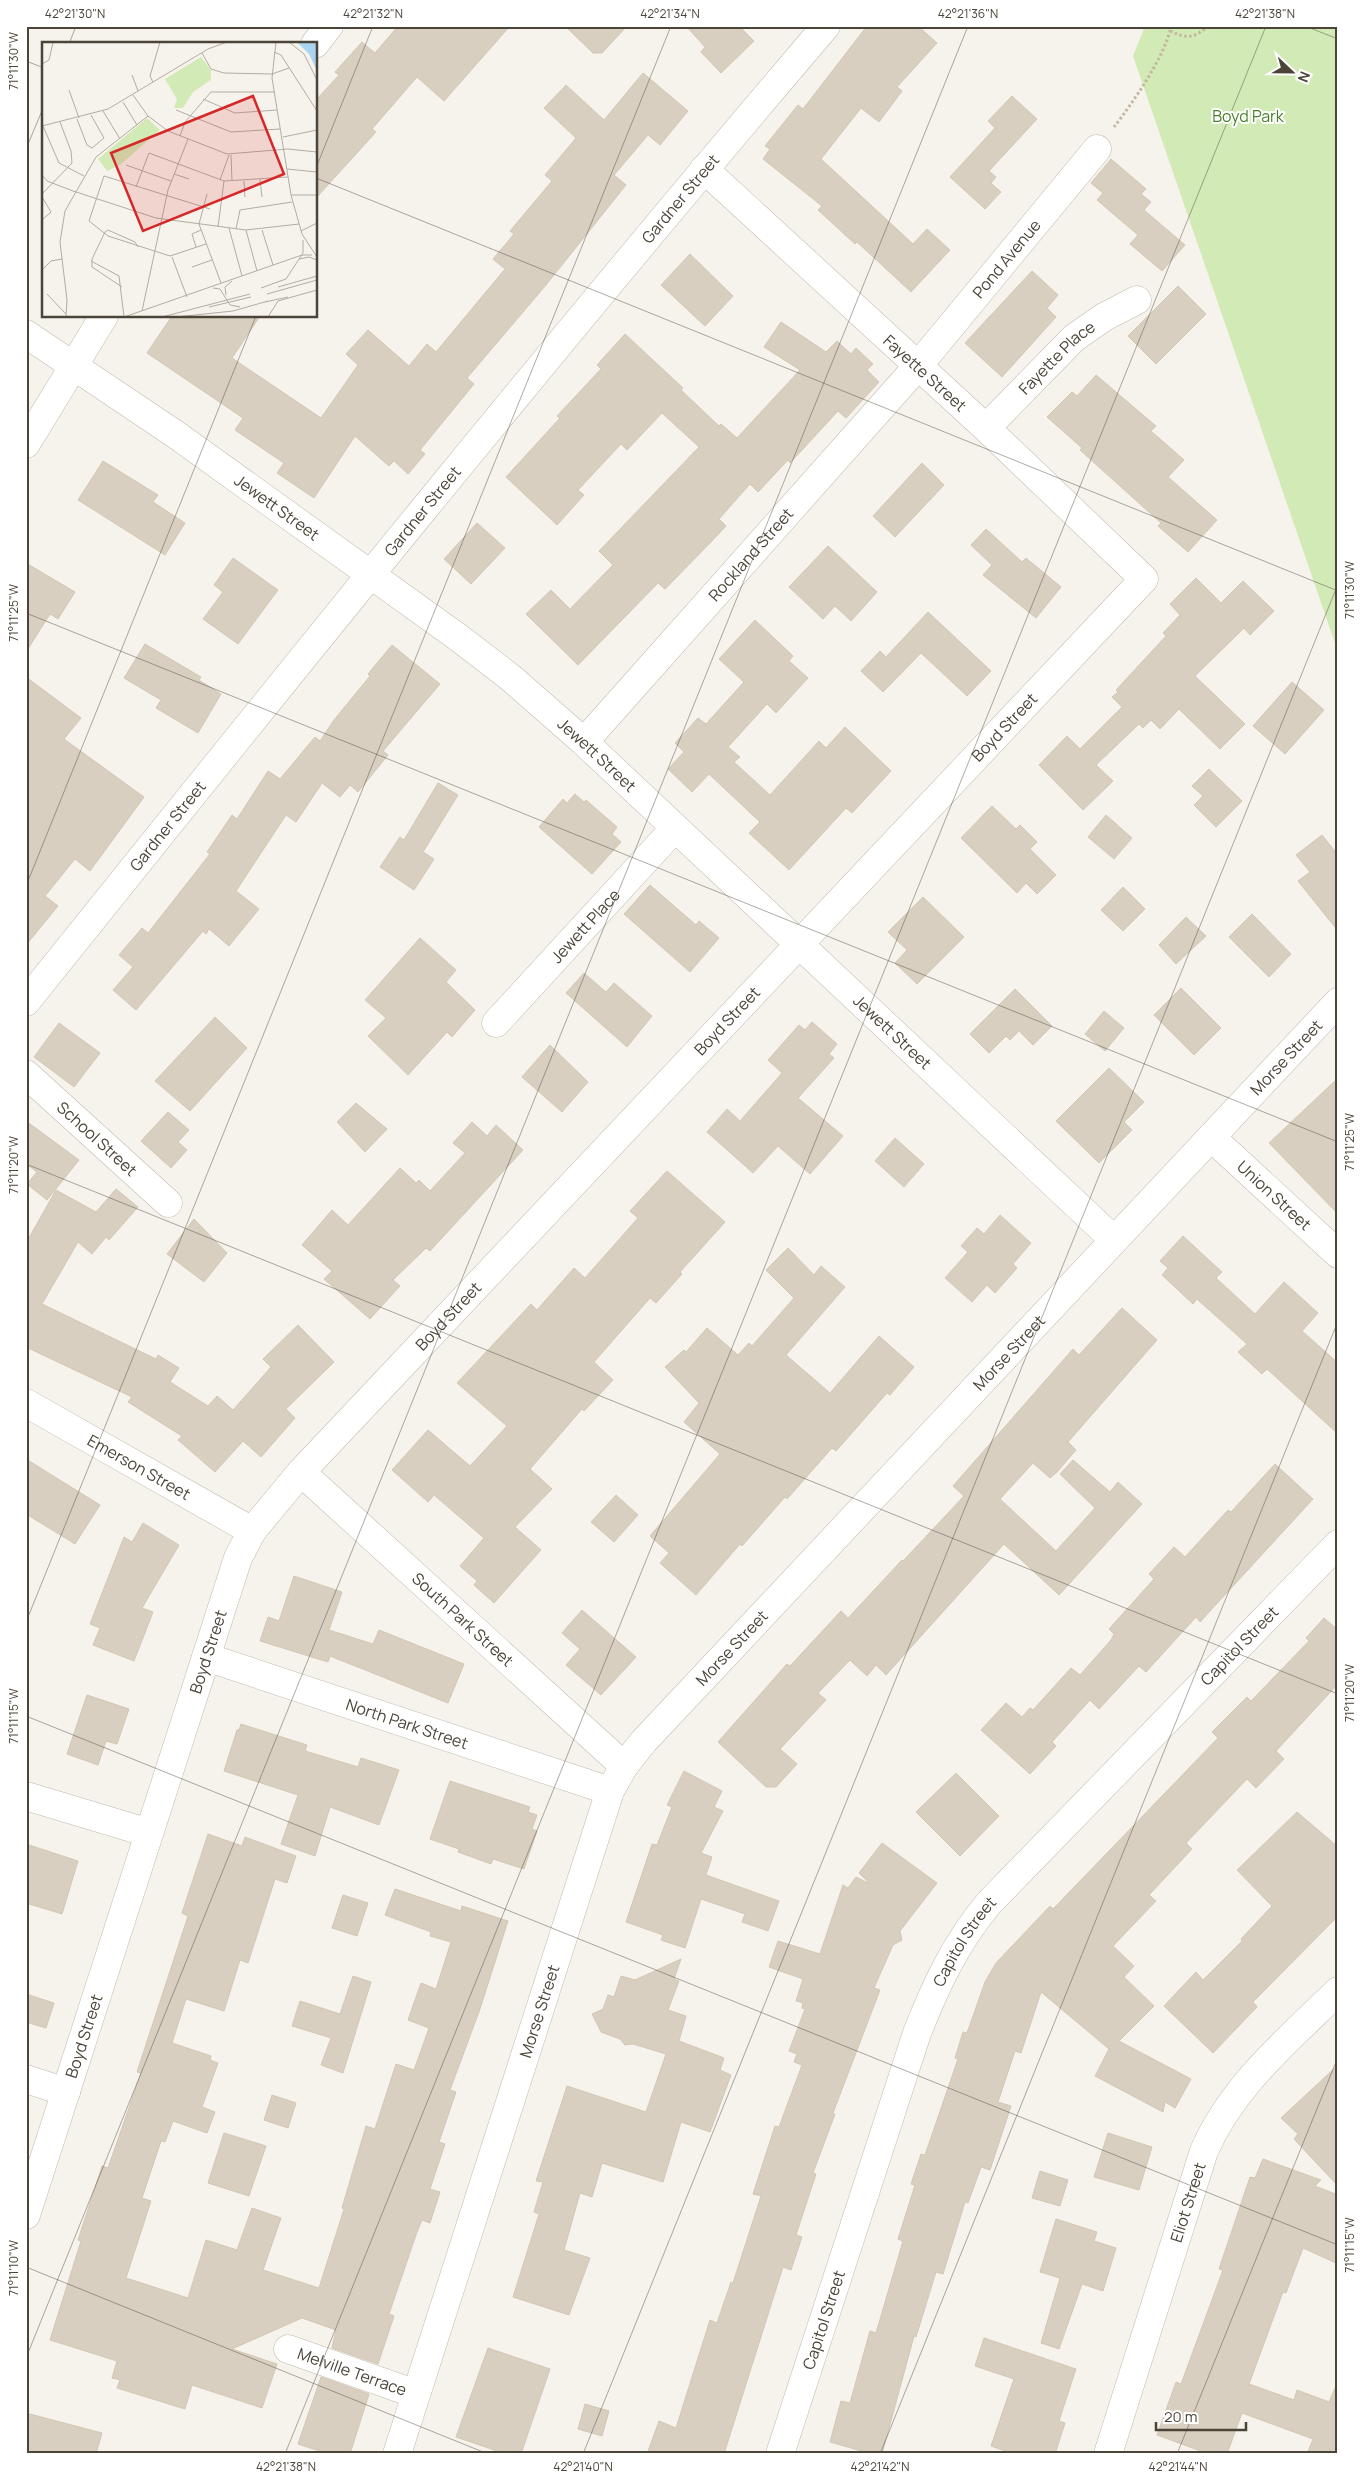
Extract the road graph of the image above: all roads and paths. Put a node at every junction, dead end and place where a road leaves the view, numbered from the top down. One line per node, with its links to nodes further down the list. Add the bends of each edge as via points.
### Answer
1 (329, 26): 6 (street)
2 (826, 26): 8 (street, Gardner Street)
3 (1171, 26): 5 (path)
4 (1210, 26): 5 (path, via 1194,37)
5 (1170, 31): 7 (path, via 1127,111)
6 (316, 42)
7 (1097, 149): 13 (street, Pond Avenue)
8 (704, 169): 13 (street, Fayette Street); 16 (street, Gardner Street)
9 (1137, 300): 14 (street, Fayette Place, via 1104,316 1074,338)
10 (103, 318): 12 (street)
11 (26, 334): 12 (street, Jewett Street)
12 (72, 366): 15 (street); 16 (street, Jewett Street, via 175,434)
13 (917, 367): 14 (street, Fayette Street); 18 (street, Rockland Street)
14 (986, 428): 17 (street, Fayette Street)
15 (26, 444)
16 (370, 573): 18 (street, Jewett Street, via 511,678); 21 (street, Gardner Street)
17 (1144, 579): 20 (street, Boyd Street)
18 (584, 742): 19 (street, Jewett Street)
19 (675, 828): 20 (street, Jewett Street); 23 (street, Jewett Place)
20 (801, 944): 27 (street, Jewett Street); 30 (street, Boyd Street)
21 (26, 1002)
22 (1338, 1002): 25 (street, Morse Street)
23 (496, 1023)
24 (26, 1074): 26 (street, School Street)
25 (1211, 1137): 27 (street, Morse Street); 28 (street, Union Street)
26 (168, 1203)
27 (1114, 1240): 34 (street, Morse Street)
28 (1338, 1254)
29 (26, 1403): 31 (street, Emerson Street)
30 (301, 1472): 31 (street, Boyd Street); 34 (street, South Park Street)
31 (252, 1531): 33 (street, Boyd Street, via 238,1558)
32 (1338, 1544): 45 (street, Capitol Street, via 989,1903 961,1940 941,1976 917,2033)
33 (206, 1657): 35 (street, North Park Street); 37 (street, Boyd Street)
34 (624, 1766): 35 (street, Morse Street)
35 (610, 1791): 43 (street, Morse Street)
36 (26, 1796): 37 (street)
37 (149, 1833): 40 (street, Boyd Street)
38 (1338, 1991): 46 (street, Eliot Street, via 1250,2077 1213,2131)
39 (26, 2079): 40 (street)
40 (66, 2092): 41 (street, Boyd Street)
41 (26, 2215)
42 (288, 2349): 43 (street, Melville Terrace)
43 (416, 2394): 44 (street, Morse Street)
44 (397, 2454)
45 (780, 2454)
46 (1108, 2454)

